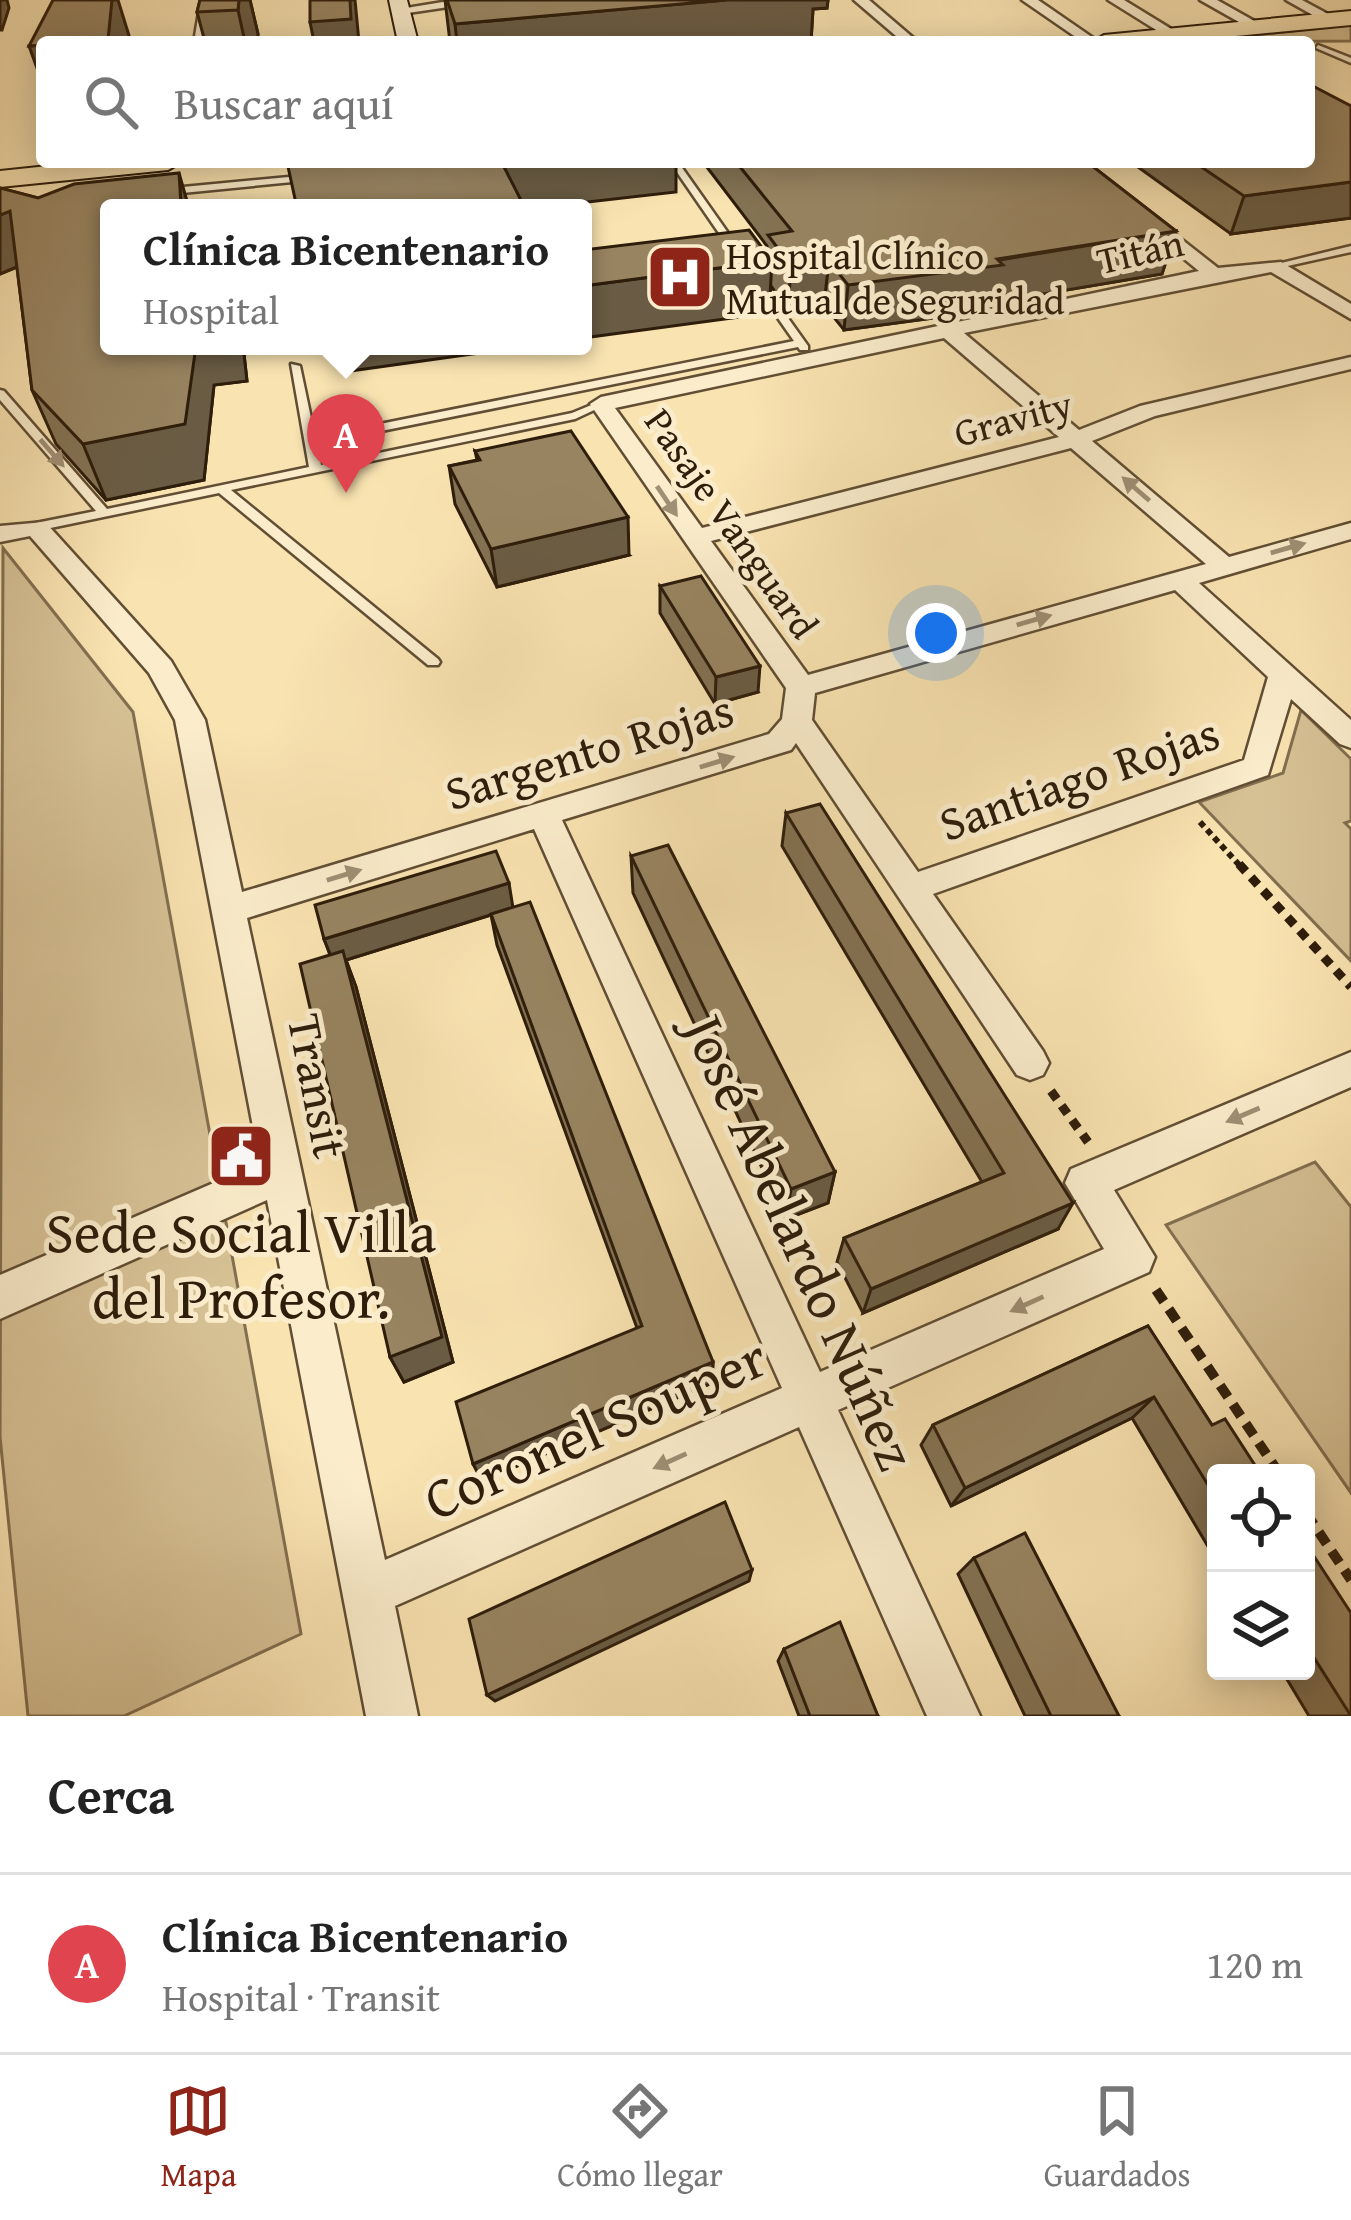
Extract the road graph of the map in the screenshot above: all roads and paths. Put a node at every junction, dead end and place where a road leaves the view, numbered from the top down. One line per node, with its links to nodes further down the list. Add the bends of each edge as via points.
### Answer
1 (208, 0): 12 (street)
2 (490, 0): 8 (street)
3 (861, 0): 14 (street)
4 (1029, 0): 15 (street)
5 (1115, 0): 11 (street)
6 (1207, 0): 10 (street)
7 (1292, 0): 9 (street)
8 (400, 5): 13 (main road)
9 (1341, 19): 10 (main road)
10 (1258, 27): 11 (main road)
11 (1174, 35): 16 (main road)
12 (202, 36)
13 (407, 36)
14 (904, 36)
15 (1083, 36)
16 (1164, 36)
17 (109, 168): 21 (main road)
18 (678, 168): 28 (lane)
19 (1077, 168): 25 (street)
20 (320, 177): 22 (lane)
21 (0, 179)
22 (148, 194)
23 (1351, 249): 24 (lane)
24 (1274, 266): 25 (street, Titán); 26 (street)
25 (1214, 274): 27 (street, Titán)
26 (1351, 313)
27 (951, 333): 28 (street, Titán); 33 (street)
28 (807, 352): 32 (street, Titán); 34 (lane)
29 (1351, 363): 33 (street, Gravity, via 1148,411)
30 (295, 366): 34 (lane)
31 (0, 393): 37 (lane, one-way to 37)
32 (601, 404): 35 (lane); 40 (street, Pasaje Vanguard, one-way to 40)
33 (1078, 439): 40 (street, Gravity); 41 (street, one-way to 33)
34 (310, 442): 35 (lane)
35 (316, 470): 36 (lane)
36 (223, 490): 37 (lane); 43 (lane)
37 (104, 513): 38 (lane)
38 (18, 531): 51 (street, Transit, via 161,668 184,703)
39 (1351, 531): 41 (street, one-way to 39)
40 (692, 538): 45 (street, Pasaje Vanguard)
41 (1225, 566): 42 (street)
42 (1178, 579): 44 (street); 45 (street, one-way to 42)
43 (433, 662)
44 (1283, 676): 47 (street); 48 (street, Santiago Rojas, via 1257,767)
45 (801, 687): 46 (street, Sargento Rojas)
46 (797, 721): 49 (street, Sargento Rojas, one-way to 46, via 780,742); 50 (street)
47 (1351, 737)
48 (1175, 794): 50 (street, Santiago Rojas); 52 (path)
49 (543, 814): 51 (street, Sargento Rojas, one-way to 49); 59 (street, José Abelardo Núñez)
50 (911, 888): 53 (street)
51 (232, 909): 55 (street, Transit)
52 (1351, 987)
53 (1030, 1063): 56 (path)
54 (1351, 1069): 56 (street, one-way to 56)
55 (282, 1173): 58 (street); 63 (street, Transit)
56 (1098, 1178): 57 (street)
57 (1134, 1257): 59 (street, Coronel Souper, one-way to 59); 60 (path)
58 (0, 1297)
59 (810, 1399): 63 (street, Coronel Souper, one-way to 63); 65 (street, José Abelardo Núñez)
60 (1273, 1464)
61 (1315, 1526): 62 (path)
62 (1351, 1580)
63 (368, 1593): 64 (street, Transit)
64 (392, 1716)
65 (954, 1716)

